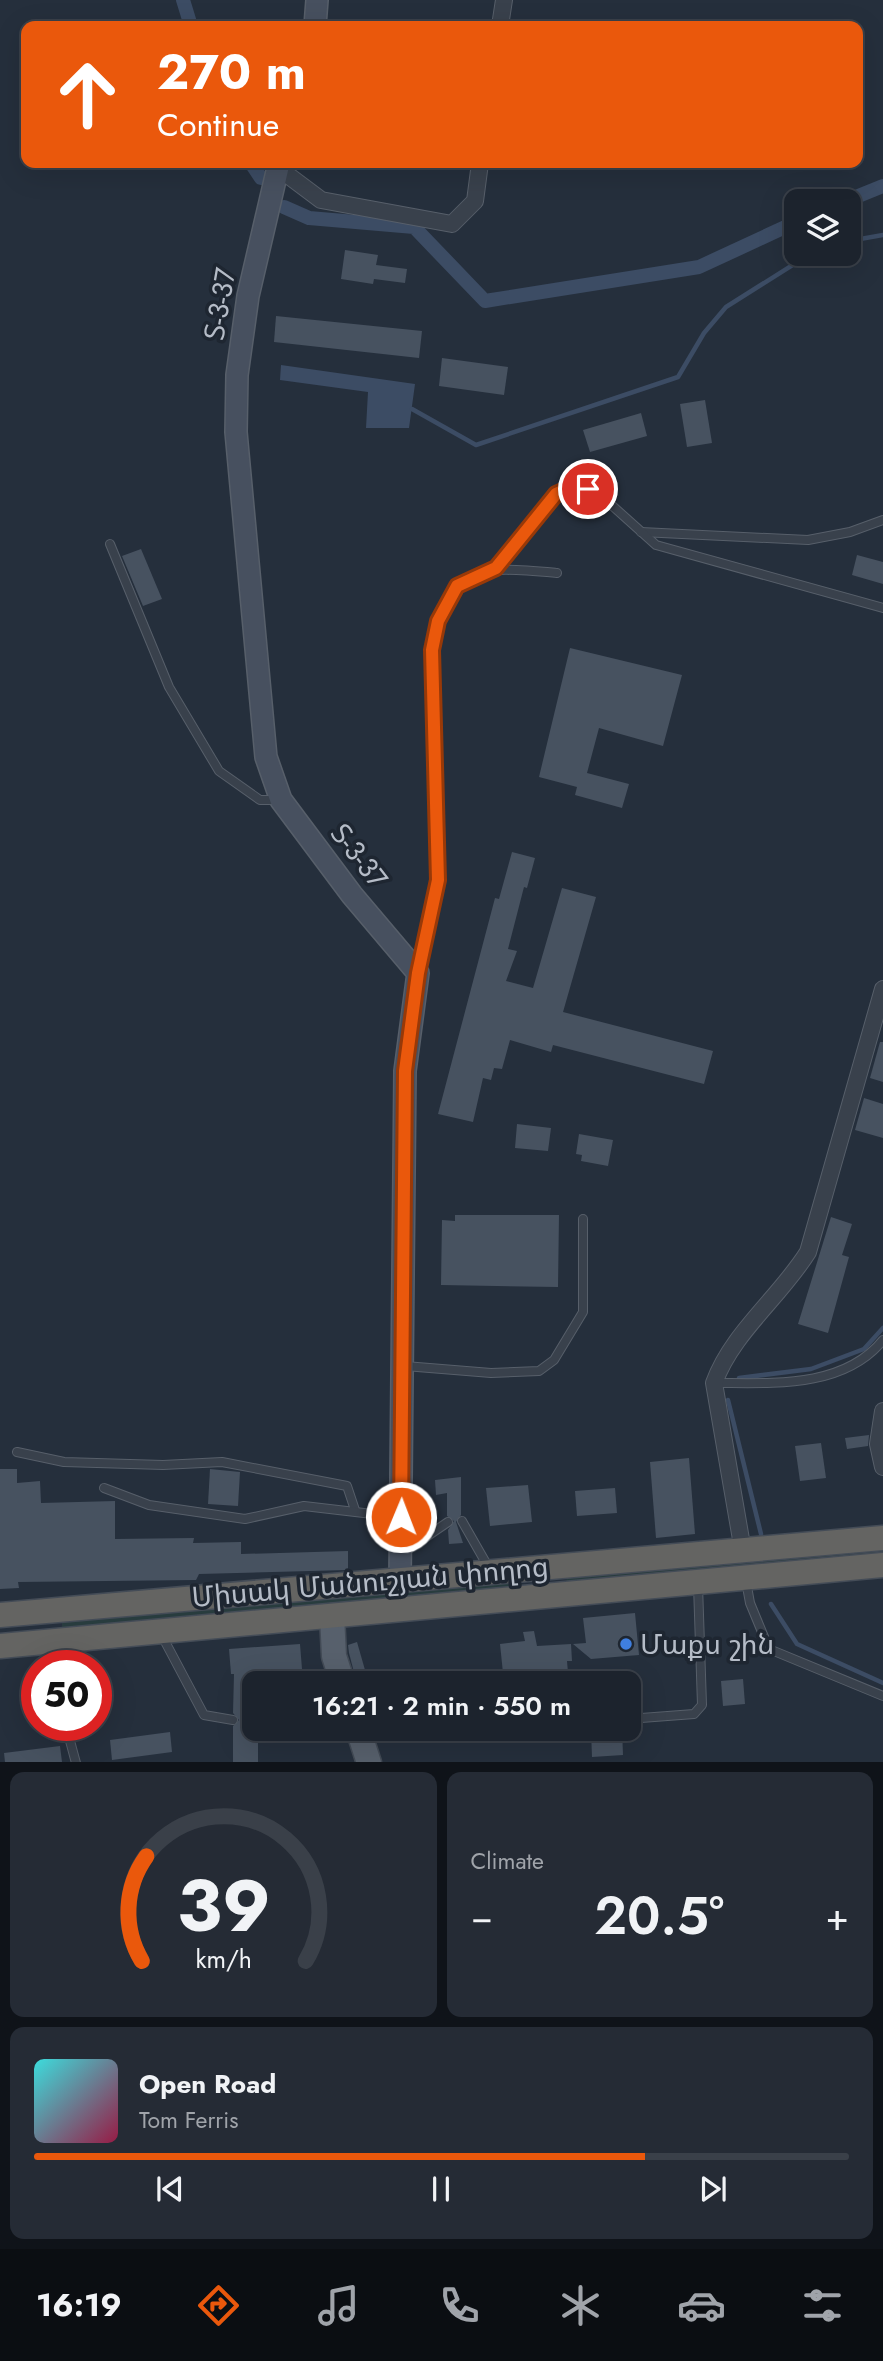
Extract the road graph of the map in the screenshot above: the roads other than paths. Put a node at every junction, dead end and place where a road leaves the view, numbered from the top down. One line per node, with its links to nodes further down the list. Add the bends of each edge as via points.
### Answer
1 (317, 0): 3 (main road)
2 (504, 0): 4 (street)
3 (315, 21)
4 (501, 21)
5 (277, 168): 14 (main road, Տ-3-37 / Տ-3-37, via 248,296 237,374 236,432 266,757)
6 (282, 168): 7 (street, via 321,200 452,224 475,201)
7 (479, 168)
8 (883, 520): 9 (lane, via 808,540)
9 (641, 532): 11 (lane, via 588,489 567,489 556,494); 13 (lane, via 656,545)
10 (110, 544): 14 (lane, via 169,687 219,771 260,800)
11 (496, 568): 12 (lane); 15 (lane, via 457,586 438,621 432,650 438,880)
12 (556, 573)
13 (883, 608)
14 (281, 800): 15 (main road, Տ-3-37 / Տ-3-37)
15 (418, 973): 19 (main road, via 405,1071)
16 (883, 989): 20 (street, via 808,1252 792,1278 723,1358)
17 (583, 1219): 19 (lane, via 583,1312 554,1360 539,1371 503,1373)
18 (883, 1340): 20 (lane, via 873,1352 833,1375 780,1383)
19 (402, 1365): 26 (main road)
20 (714, 1383): 30 (street)
21 (883, 1411): 23 (street, via 878,1444)
22 (17, 1452): 25 (lane, via 64,1462 222,1462 300,1475 347,1486)
23 (883, 1467)
24 (104, 1488): 25 (lane, via 149,1505 245,1520 304,1506)
25 (355, 1510): 26 (lane)
26 (401, 1517): 31 (main road)
27 (461, 1521): 34 (lane)
28 (448, 1522): 31 (lane)
29 (883, 1538): 30 (highway, Միսակ Մանուշյան փողոց)
30 (743, 1552): 33 (highway, Միսակ Մանուշյան փողոց)
31 (401, 1555): 36 (main road)
32 (883, 1565): 35 (highway, Միսակ Մանուշյան փողոց)
33 (535, 1568): 34 (highway, Միսակ Մանուշյան փողոց); 38 (highway, via 544,1581)
34 (492, 1572): 36 (highway, Միսակ Մանուշյան փողոց)
35 (745, 1578): 37 (highway, Միսակ Մանուշյան փողոց); 47 (lane, via 769,1649)
36 (400, 1580): 39 (highway, Միսակ Մանուշյան փողոց)
37 (698, 1582): 38 (highway, Միսակ Մանուշյան փողոց); 48 (lane, via 702,1705 694,1714)
38 (536, 1597): 41 (highway, Միսակ Մանուշյան փողոց)
39 (40, 1612): 40 (highway, Միսակ Մանուշյան փողոց); 43 (highway)
40 (0, 1615)
41 (332, 1616): 42 (highway, Միսակ Մանուշյան փողոց); 46 (main road)
42 (160, 1631): 43 (highway, Միսակ Մանուշյան փողոց); 49 (lane, via 204,1715)
43 (43, 1642): 44 (highway, Միսակ Մանուշյան փողոց); 45 (lane)
44 (0, 1646)
45 (47, 1650)
46 (339, 1671)
47 (883, 1696)
48 (641, 1718)
49 (233, 1720)
50 (70, 1741): 52 (lane)
51 (362, 1741): 53 (main road)
52 (76, 1762)
53 (369, 1762)

